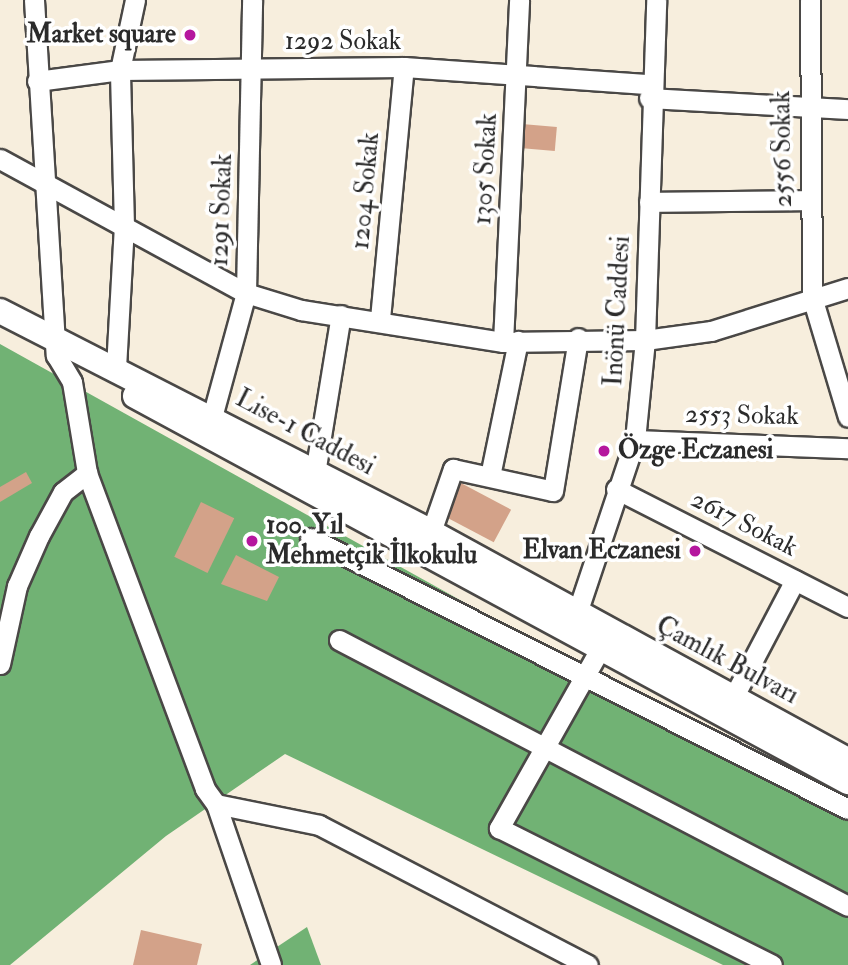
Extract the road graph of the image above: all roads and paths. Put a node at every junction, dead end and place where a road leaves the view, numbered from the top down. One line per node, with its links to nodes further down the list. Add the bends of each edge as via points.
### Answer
1 (34, 0): 11 (street)
2 (135, 0): 9 (street)
3 (252, 0): 8 (street, 1291 Sokak)
4 (519, 0): 10 (street, 1305 Sokak)
5 (656, 0): 12 (street, Inönü Caddesi)
6 (810, 0): 14 (street, 2556 Sokak)
7 (404, 67): 8 (street, 1292 Sokak); 10 (street, 1292 Sokak); 25 (street, 1204 Sokak)
8 (252, 69): 9 (street, 1292 Sokak); 21 (street, 1291 Sokak)
9 (120, 70): 11 (street, 1292 Sokak); 19 (street)
10 (518, 77): 12 (street, 1292 Sokak); 28 (street, 1305 Sokak)
11 (37, 81): 16 (street)
12 (649, 91): 14 (street, 1292 Sokak); 18 (street, Inönü Caddesi)
13 (848, 109): 14 (street, 1292 Sokak)
14 (807, 110): 17 (street, 2556 Sokak)
15 (0, 159): 16 (street)
16 (44, 181): 19 (street); 29 (street)
17 (810, 200): 18 (street); 22 (street, 2556 Sokak)
18 (649, 202): 27 (street, Inönü Caddesi)
19 (124, 226): 21 (street); 30 (street)
20 (848, 289): 22 (street)
21 (246, 293): 24 (street); 31 (street, 1291 Sokak)
22 (812, 296): 27 (street, via 711,331); 32 (street, 2556 Sokak)
23 (0, 312): 29 (main road, Lise-1 Caddesi)
24 (341, 314): 25 (street); 36 (street)
25 (380, 319): 28 (street)
26 (578, 338): 27 (street); 28 (street); 37 (street, via 553,491)
27 (645, 340): 33 (street, Inönü Caddesi)
28 (511, 342): 37 (street, 1305 Sokak)
29 (60, 344): 30 (main road, Lise-1 Caddesi); 35 (street, via 56,355 72,382); 43 (main road, via 111,383)
30 (116, 368): 31 (main road, Lise-1 Caddesi)
31 (212, 417): 36 (main road, Lise-1 Caddesi)
32 (848, 417)
33 (635, 440): 34 (street, 2553 Sokak); 38 (street, Inönü Caddesi)
34 (848, 449)
35 (87, 473): 46 (street, via 63,492 39,536 17,586); 52 (street)
36 (315, 473): 39 (main road, Lise-1 Caddesi)
37 (490, 476): 39 (street, via 453,469)
38 (616, 489): 41 (street, 2617 Sokak); 43 (street, Inönü Caddesi)
39 (431, 532): 43 (main road, Lise-1 Caddesi)
40 (310, 538): 47 (street)
41 (795, 580): 42 (street, 2617 Sokak); 48 (street)
42 (848, 607)
43 (574, 623): 45 (main road, Çamlık Bulvarı); 48 (main road, Çamlık Bulvarı)
44 (339, 640): 49 (street)
45 (600, 649): 47 (street); 51 (main road, Çamlık Bulvarı)
46 (0, 664)
47 (586, 674): 49 (street); 53 (street)
48 (733, 698): 50 (main road, Çamlık Bulvarı)
49 (545, 747): 54 (street); 57 (street, via 499,828)
50 (848, 760)
51 (848, 782)
52 (216, 804): 55 (street); 56 (street, via 318,825)
53 (848, 809)
54 (848, 906)
55 (271, 965)
56 (588, 965)
57 (772, 965)

